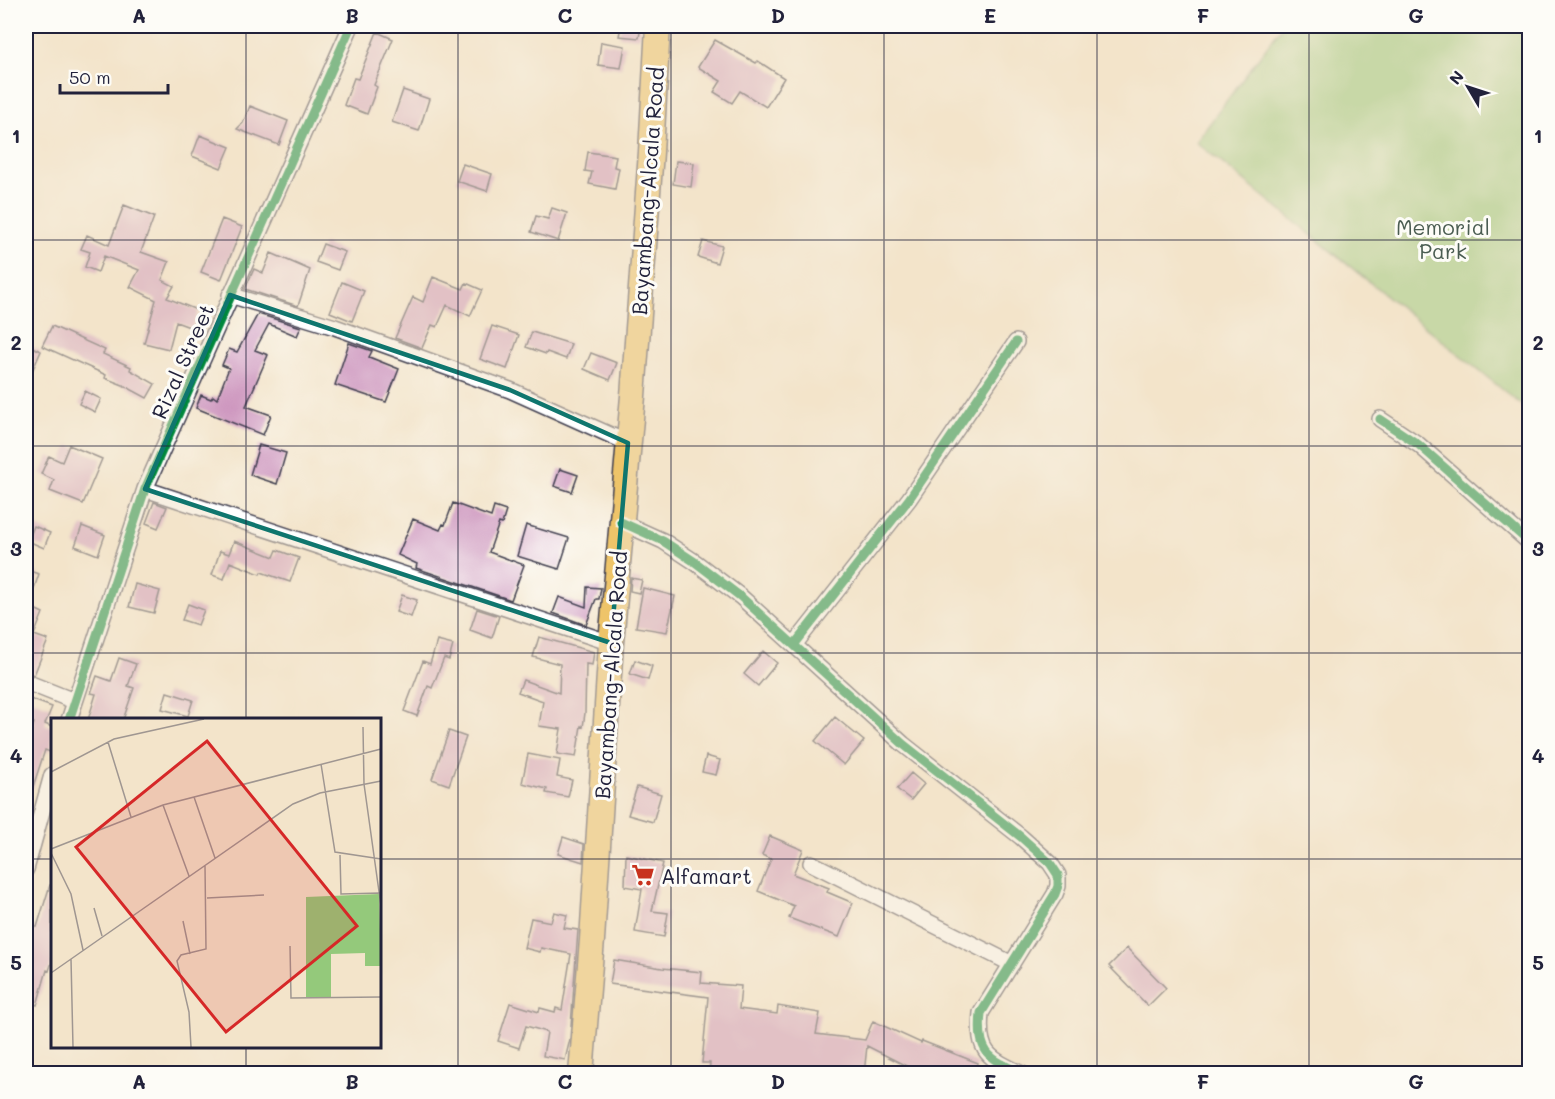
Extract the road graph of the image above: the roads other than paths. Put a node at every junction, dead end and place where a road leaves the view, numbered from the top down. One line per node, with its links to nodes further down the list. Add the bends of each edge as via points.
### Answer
1 (351, 26): 3 (street, Rizal Street)
2 (658, 26): 6 (main road, Bayambang-Alcala Road)
3 (230, 295): 6 (street, via 335,327 510,390); 7 (street, Rizal Street)
4 (1016, 342): 11 (street, via 909,499)
5 (1380, 419): 9 (street, via 1419,445)
6 (628, 443): 8 (main road, Bayambang-Alcala Road)
7 (145, 489): 10 (street); 13 (street, Rizal Street)
8 (621, 522): 10 (main road, Bayambang-Alcala Road); 11 (street, via 663,541 695,562)
9 (1530, 543)
10 (610, 643): 19 (main road, Bayambang-Alcala Road)
11 (794, 645): 18 (street, via 903,744 1050,863 1058,875 1056,894)
12 (26, 682): 13 (street)
13 (74, 701): 14 (street, Rizal Street)
14 (70, 718)
15 (51, 780): 17 (street)
16 (811, 863): 18 (street)
17 (26, 869)
18 (1012, 964): 20 (street, via 981,1013 979,1033 990,1056)
19 (581, 1074)
20 (1022, 1074)

